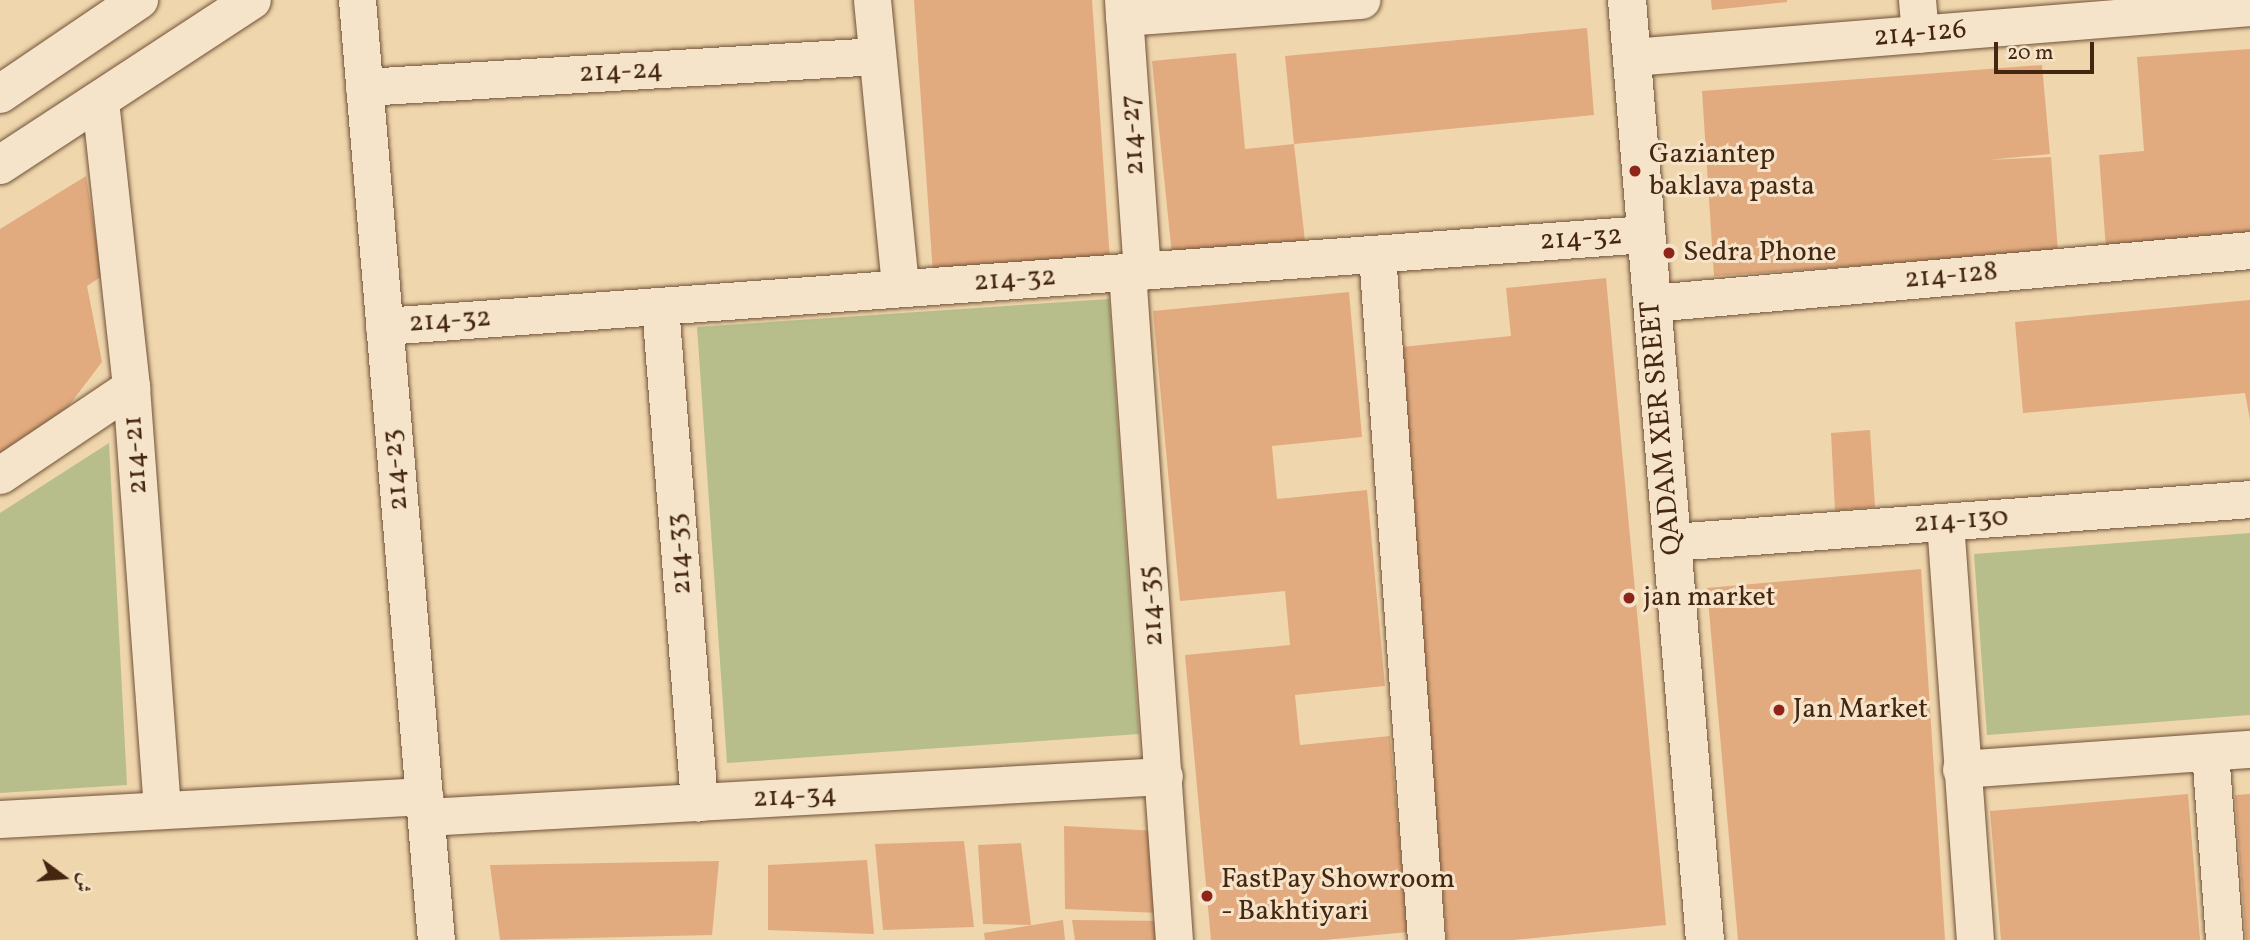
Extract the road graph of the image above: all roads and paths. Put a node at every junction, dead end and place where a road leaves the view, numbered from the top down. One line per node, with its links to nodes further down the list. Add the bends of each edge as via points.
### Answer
1 (139, 0): 14 (street)
2 (252, 0): 15 (street)
3 (357, 0): 13 (street, 214-23)
4 (872, 0): 11 (street)
5 (1361, 0): 9 (street)
6 (1627, 0): 12 (street, QADAM XER SREET)
7 (2167, 7): 8 (street, 214-126); 10 (street, 214-126)
8 (2250, 7)
9 (1124, 8): 20 (street, 214-27)
10 (1918, 17): 12 (street, 214-126)
11 (877, 57): 13 (street, 214-24); 21 (street)
12 (1632, 57): 17 (street, QADAM XER SREET)
13 (364, 87): 24 (street, 214-23)
14 (0, 94)
15 (100, 101): 16 (street); 25 (street, 214-21)
16 (0, 165)
17 (1646, 234): 19 (street, 214-32); 22 (street, QADAM XER SREET)
18 (2250, 250): 22 (street, 214-128)
19 (1377, 254): 20 (street, 214-32); 40 (street)
20 (1135, 271): 21 (street, 214-32); 33 (street, 214-35)
21 (900, 288): 23 (street, 214-32)
22 (1652, 303): 29 (street, QADAM XER SREET)
23 (660, 306): 24 (street, 214-32); 34 (street, 214-33)
24 (384, 326): 35 (street, 214-23)
25 (131, 387): 26 (street); 36 (street, 214-21)
26 (0, 475)
27 (2250, 499): 28 (street, 214-130)
28 (1945, 522): 29 (street, 214-130); 32 (street)
29 (1672, 542): 41 (street, QADAM XER SREET)
30 (2250, 749): 31 (street)
31 (2210, 752): 32 (street); 43 (street)
32 (1961, 769): 42 (street)
33 (1164, 776): 34 (street, 214-34); 39 (street, 214-35)
34 (699, 802): 35 (street, 214-34)
35 (425, 807): 36 (street, 214-34); 38 (street, 214-23)
36 (162, 810): 37 (street, 214-34)
37 (0, 819)
38 (436, 940)
39 (1174, 940)
40 (1426, 940)
41 (1705, 940)
42 (1975, 940)
43 (2224, 940)

